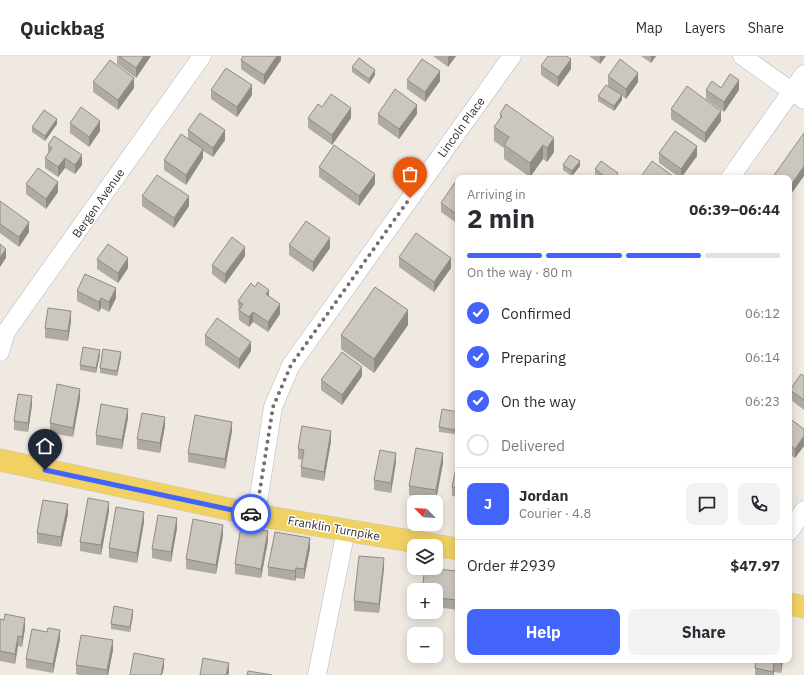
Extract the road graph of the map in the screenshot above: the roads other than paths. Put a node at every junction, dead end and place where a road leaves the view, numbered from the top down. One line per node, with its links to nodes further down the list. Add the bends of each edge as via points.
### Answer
1 (202, 56): 7 (street, Bergen Avenue, via 6,332)
2 (512, 56): 10 (street, Lincoln Place, via 291,365 273,407)
3 (742, 56): 5 (street)
4 (804, 74): 5 (street)
5 (798, 96): 6 (street)
6 (732, 175)
7 (0, 352)
8 (0, 460): 10 (main road, Franklin Turnpike)
9 (804, 510): 11 (street)
10 (256, 515): 12 (main road, Franklin Turnpike)
11 (792, 528)
12 (346, 530): 13 (main road, Franklin Turnpike); 16 (street)
13 (455, 548)
14 (792, 605): 15 (main road)
15 (804, 607)
16 (317, 675)

